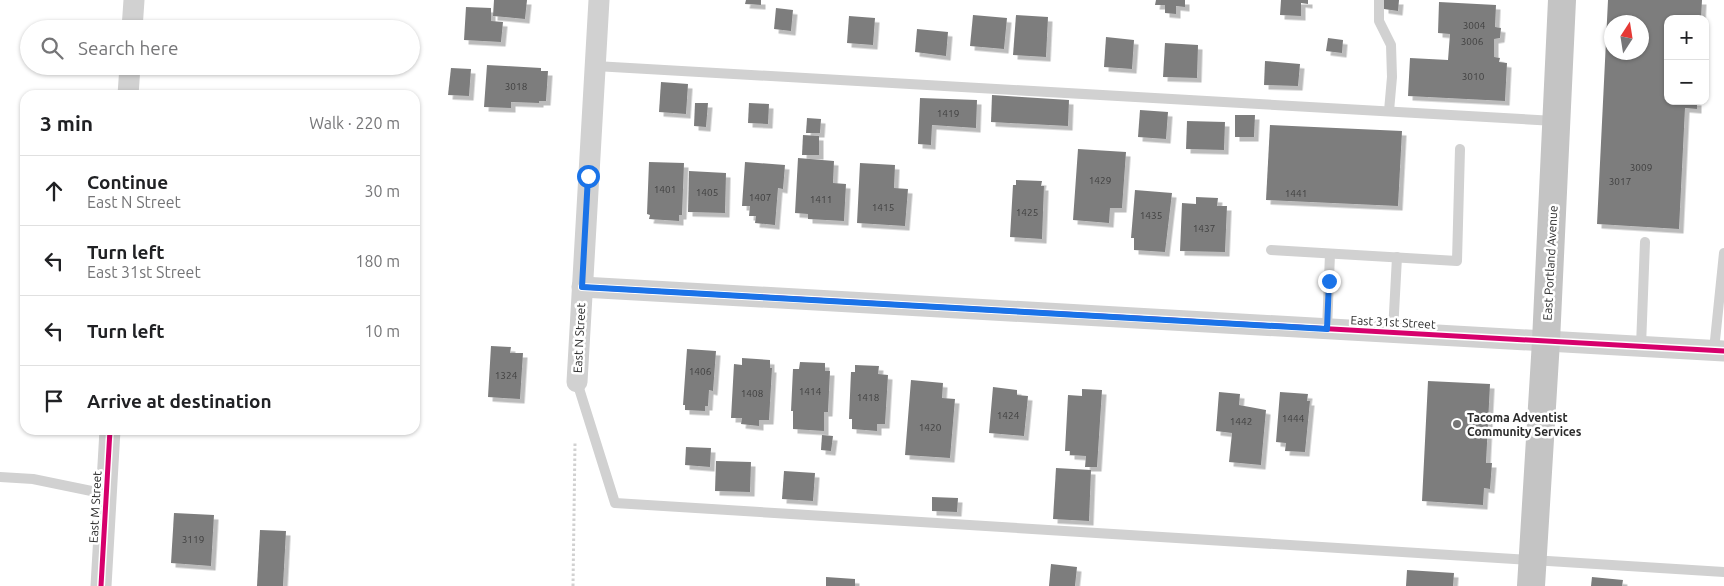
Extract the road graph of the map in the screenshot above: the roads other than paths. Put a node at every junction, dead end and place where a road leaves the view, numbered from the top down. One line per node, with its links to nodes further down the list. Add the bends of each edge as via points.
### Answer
1 (134, 0): 5 (street)
2 (598, 0): 6 (street, East N Street)
3 (1379, 0): 9 (lane, via 1379,21 1390,45)
4 (1562, 0): 10 (main road, East Portland Avenue)
5 (133, 20)
6 (595, 66): 9 (lane); 17 (street, East N Street)
7 (129, 75): 8 (street)
8 (128, 90)
9 (1389, 111): 10 (lane)
10 (1557, 121): 20 (main road, East Portland Avenue)
11 (1460, 149): 16 (lane, via 1457,261)
12 (1645, 242): 21 (lane)
13 (1271, 250): 15 (lane)
14 (1724, 253): 22 (lane)
15 (1330, 254): 16 (lane); 18 (lane)
16 (1397, 257): 19 (lane)
17 (582, 287): 18 (street, East 31st Street); 23 (street, East N Street)
18 (1327, 329): 19 (street, East 31st Street)
19 (1393, 332): 20 (street, East 31st Street)
20 (1546, 341): 21 (street, East 31st Street); 28 (main road, East Portland Avenue)
21 (1641, 346): 22 (street, East 31st Street)
22 (1719, 351)
23 (577, 382): 28 (lane, via 615,503)
24 (110, 435): 26 (street, East M Street)
25 (0, 478): 26 (lane, via 33,480)
26 (106, 494): 29 (street, East M Street)
27 (1724, 572): 28 (lane)
28 (1531, 574)
29 (101, 586)

